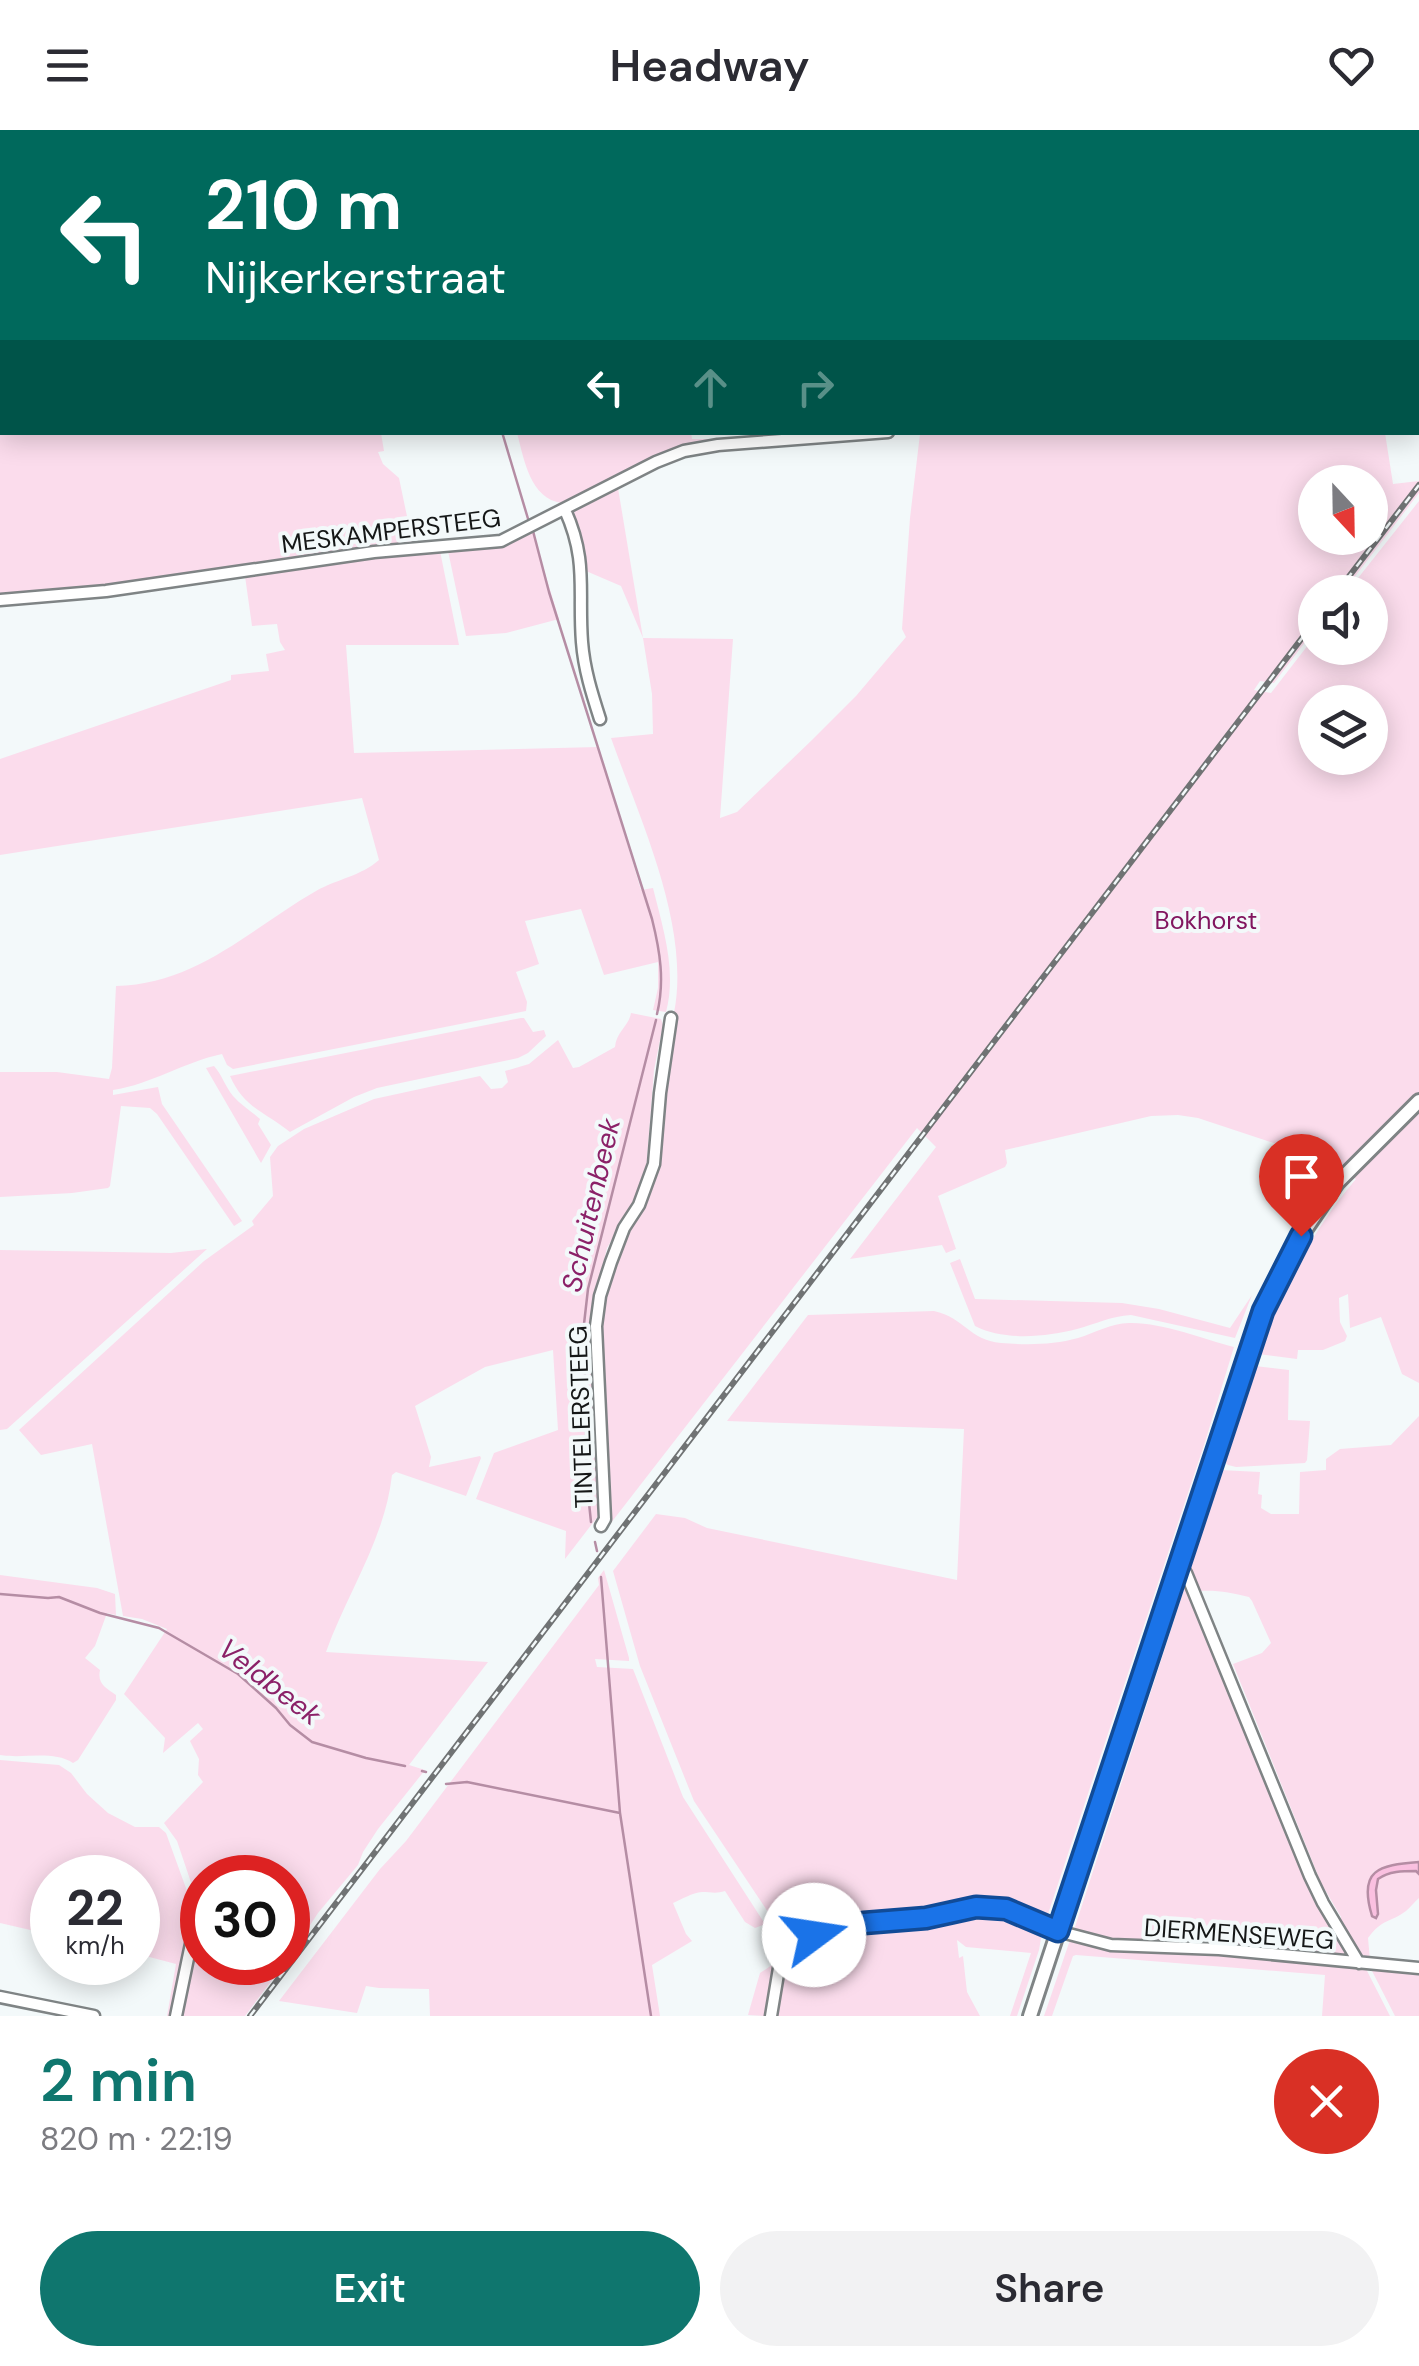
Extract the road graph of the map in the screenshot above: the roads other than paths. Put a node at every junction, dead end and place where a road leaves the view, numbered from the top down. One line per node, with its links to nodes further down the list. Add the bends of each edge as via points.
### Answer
1 (852, 435): 2 (street, MESKAMPERSTEEG, via 684,452)
2 (565, 510): 3 (street, MESKAMPERSTEEG, via 501,541); 4 (street, via 582,564 584,661)
3 (0, 600)
4 (600, 719)
5 (671, 1018): 7 (street, TINTELERSTEEG, via 654,1164 600,1296)
6 (1419, 1101): 8 (main road, via 1337,1183 1272,1290)
7 (601, 1526)
8 (1178, 1570): 9 (main road); 10 (street, via 1186,1573 1310,1876)
9 (1058, 1931): 10 (street, DIERMENSEWEG, via 1110,1946); 16 (street, DIERMENSEWEG, via 1006,1909 976,1907 814,1935 786,1954); 17 (main road)
10 (1359, 1963): 11 (street, DIERMENSEWEG)
11 (1419, 1968)
12 (182, 1985): 15 (street)
13 (0, 1997): 14 (street)
14 (94, 2016)
15 (176, 2016)
16 (771, 2016)
17 (1030, 2016)

